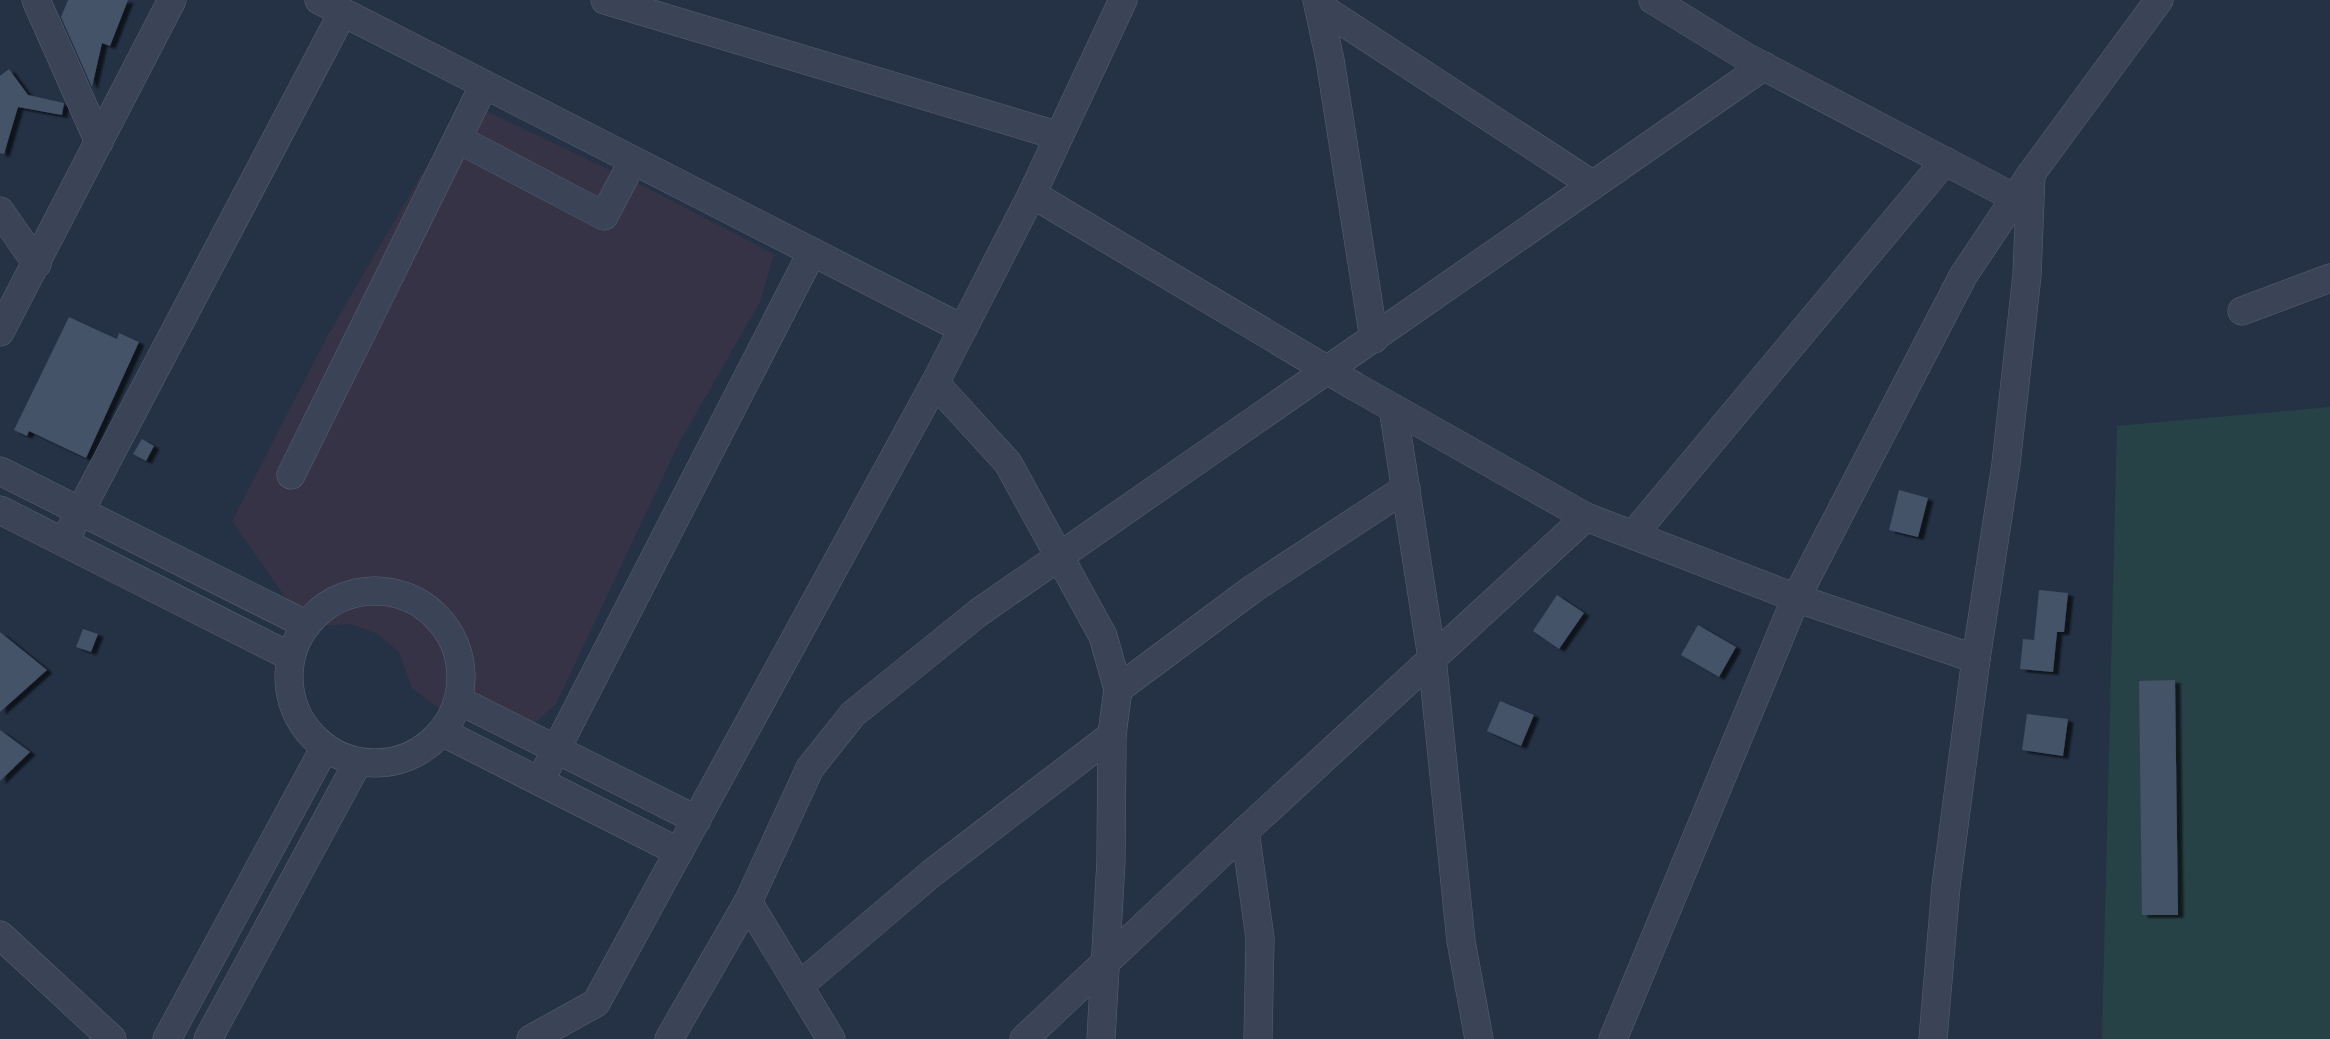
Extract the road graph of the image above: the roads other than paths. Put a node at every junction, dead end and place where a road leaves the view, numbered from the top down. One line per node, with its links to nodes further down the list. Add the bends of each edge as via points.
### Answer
1 (36, 0): 15 (street)
2 (172, 0): 15 (street)
3 (319, 0): 10 (street)
4 (605, 0): 9 (street)
5 (1124, 0): 13 (street)
6 (1653, 0): 11 (street)
7 (2159, 0): 18 (street)
8 (1318, 3): 19 (street); 29 (street)
9 (675, 10): 13 (street)
10 (343, 12): 12 (street); 37 (street)
11 (1764, 66): 17 (street); 19 (street)
12 (484, 85): 14 (street); 16 (street)
13 (1059, 136): 20 (street)
14 (458, 139): 16 (street, via 604,216); 34 (street)
15 (99, 142): 24 (street)
16 (633, 161): 23 (street)
17 (1945, 161): 21 (street); 39 (street)
18 (2031, 174): 21 (street); 46 (street, via 2027,275 2006,464)
19 (1593, 185): 29 (street)
20 (1032, 194): 27 (street); 30 (street)
21 (2015, 198): 42 (street, via 1963,276)
22 (0, 211): 24 (street)
23 (812, 252): 27 (street); 52 (street)
24 (37, 264): 28 (street)
25 (2330, 278): 26 (street)
26 (2242, 311)
27 (963, 329): 31 (street)
28 (0, 332)
29 (1374, 339): 30 (street)
30 (1328, 371): 32 (street); 41 (street)
31 (935, 383): 41 (street, via 1008,463); 55 (street)
32 (1393, 408): 35 (street); 38 (street)
33 (0, 471): 37 (street)
34 (292, 475)
35 (1406, 488): 45 (street); 47 (street, via 1254,588)
36 (0, 510): 40 (street)
37 (80, 512): 40 (street); 43 (street)
38 (1586, 517): 39 (street); 45 (street)
39 (1633, 535): 42 (street)
40 (64, 542): 44 (street)
41 (1060, 556): 47 (street, via 1103,636); 58 (street, via 978,613 854,714 810,768)
42 (1796, 598): 46 (street); 72 (street)
43 (306, 624): 44 (street); 48 (street, via 325,607 350,595 377,591 404,595 428,608 446,628 458,652 462,679)
44 (291, 657): 51 (street, via 288,683 294,708 306,730)
45 (1432, 658): 56 (street); 71 (street, via 1461,941)
46 (1976, 659): 73 (street, via 1946,886)
47 (1118, 689): 50 (street)
48 (458, 700): 49 (street); 52 (street)
49 (442, 732): 53 (street, via 414,754 387,763); 54 (street)
50 (1112, 735): 60 (street, via 1111,861); 61 (street, via 932,873)
51 (325, 747): 53 (street); 63 (street)
52 (556, 749): 54 (street); 55 (street)
53 (358, 762): 64 (street)
54 (540, 782): 57 (street)
55 (697, 820): 57 (street)
56 (1245, 831): 60 (street); 70 (street, via 1260,938)
57 (679, 852): 65 (street, via 596,1003)
58 (748, 902): 61 (street); 66 (street)
59 (0, 934): 62 (street)
60 (1104, 963): 68 (street); 69 (street)
61 (799, 986): 67 (street)
62 (112, 1039)
63 (167, 1039)
64 (208, 1039)
65 (531, 1039)
66 (669, 1039)
67 (831, 1039)
68 (1024, 1039)
69 (1101, 1039)
70 (1258, 1039)
71 (1479, 1039)
72 (1612, 1039)
73 (1933, 1039)

